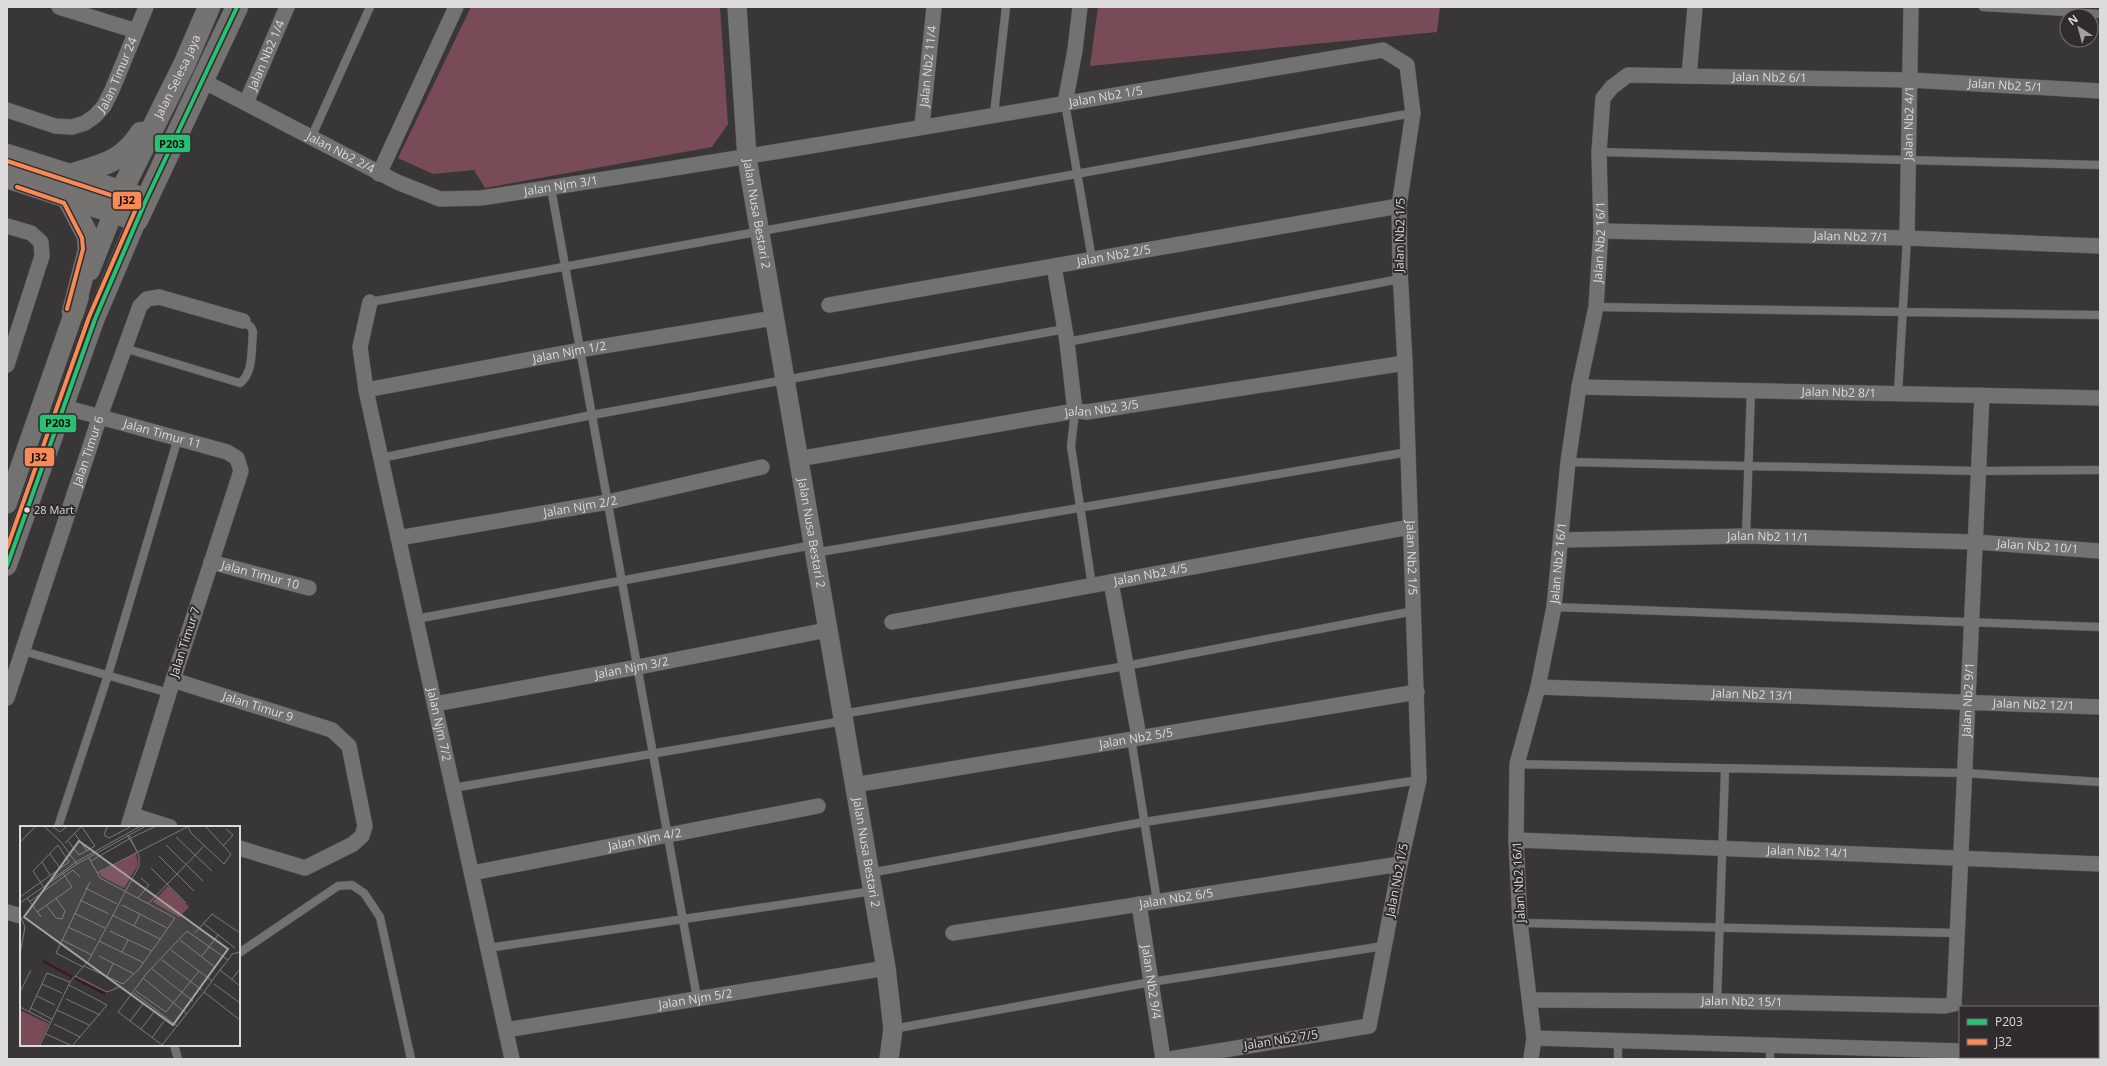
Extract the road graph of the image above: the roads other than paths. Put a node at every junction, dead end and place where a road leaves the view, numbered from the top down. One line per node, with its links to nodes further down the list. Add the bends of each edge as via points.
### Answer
1 (59, 7): 16 (street)
2 (146, 7): 16 (street, Jalan Timur 24)
3 (209, 7): 17 (main road, Jalan Selesa Jaya)
4 (237, 7): 21 (main road, Jalan Selesa Jaya)
5 (287, 7): 23 (street, Jalan Nb2 1/4)
6 (370, 7): 29 (lane)
7 (456, 7): 35 (street, Jalan Nb2 2/4)
8 (737, 7): 32 (street, Jalan Nusa Bestari 2)
9 (934, 7): 28 (street, Jalan Nb2 11/4)
10 (1006, 7): 27 (lane)
11 (1080, 7): 24 (street)
12 (1695, 7): 19 (street)
13 (1911, 7): 20 (street, Jalan Nb2 4/1)
14 (1984, 7): 15 (lane)
15 (2100, 14)
16 (136, 32): 25 (street, Jalan Timur 24, via 104,106 95,116 72,127 55,126)
17 (185, 63): 37 (main road, via 132,147 117,159); 40 (main road, Jalan Selesa Jaya)
18 (1628, 75): 19 (street, Jalan Nb2 6/1); 30 (street, Jalan Nb2 16/1, via 1612,87 1603,98)
19 (1689, 76): 20 (street, Jalan Nb2 6/1)
20 (1910, 80): 22 (street, Jalan Nb2 5/1); 33 (street, Jalan Nb2 4/1)
21 (203, 81): 23 (street, Jalan Nb2 2/4); 42 (main road, Jalan Selesa Jaya)
22 (2100, 91)
23 (246, 103): 29 (street, Jalan Nb2 2/4)
24 (1065, 103): 26 (street, Jalan Nb2 1/5, via 1383,50 1407,65); 27 (street, Jalan Nb2 1/5); 36 (lane)
25 (7, 110)
26 (1413, 113): 36 (lane); 43 (street, Jalan Nb2 1/5)
27 (994, 114): 28 (street, Jalan Nb2 1/5)
28 (922, 126): 32 (street, Jalan Nb2 1/5)
29 (312, 138): 35 (street, Jalan Nb2 2/4)
30 (1599, 152): 33 (lane); 47 (street, Jalan Nb2 16/1)
31 (7, 155): 37 (main road)
32 (747, 158): 39 (street, Jalan Njm 3/1); 48 (street, Jalan Nusa Bestari 2)
33 (1909, 160): 34 (lane); 49 (street, Jalan Nb2 4/1)
34 (2100, 165)
35 (379, 174): 39 (street, Jalan Njm 3/1, via 440,199 481,198)
36 (1078, 174): 48 (lane); 51 (lane)
37 (70, 175): 40 (main road)
38 (7, 177): 41 (main road)
39 (551, 188): 53 (lane)
40 (121, 192): 42 (main road); 44 (main road, Jalan Selesa Jaya)
41 (68, 198): 44 (main road); 58 (main road, via 88,236 89,250)
42 (146, 200): 45 (main road, Jalan Selesa Jaya)
43 (1399, 206): 51 (street, Jalan Nb2 2/5); 54 (street, Jalan Nb2 1/5)
44 (113, 213): 45 (main road); 58 (street, Jalan Selesa Jaya)
45 (137, 220): 75 (street, Jalan Selesa Jaya, via 95,319)
46 (7, 226): 67 (street, via 31,233 41,242 42,256)
47 (1601, 231): 49 (street, Jalan Nb2 7/1); 57 (street, Jalan Nb2 16/1)
48 (759, 232): 53 (lane); 61 (street, Jalan Nusa Bestari 2)
49 (1907, 238): 50 (street, Jalan Nb2 7/1); 59 (lane)
50 (2100, 246)
51 (1092, 259): 52 (street, Jalan Nb2 2/5)
52 (1054, 266): 56 (street, Jalan Nb2 2/5); 63 (street)
53 (566, 267): 55 (lane); 65 (lane)
54 (1400, 279): 63 (lane); 66 (street, Jalan Nb2 1/5)
55 (370, 302): 70 (street, Jalan Njm 7/2, via 360,347)
56 (829, 305)
57 (1596, 307): 59 (lane); 69 (street, Jalan Nb2 16/1)
58 (73, 312): 90 (street, Jalan Selesa Jaya)
59 (1904, 312): 60 (lane); 72 (lane)
60 (2100, 315)
61 (774, 318): 65 (street, Jalan Njm 1/2); 68 (street, Jalan Nusa Bestari 2)
62 (243, 322): 64 (street, Jalan Timur 6, via 159,297 147,299 140,306); 64 (lane, via 251,327 253,332 249,370 246,379 240,383)
63 (1066, 335): 68 (lane); 76 (street)
64 (124, 348): 78 (street, Jalan Timur 6)
65 (580, 350): 70 (street, Jalan Njm 1/2); 77 (lane)
66 (1405, 363): 76 (street, Jalan Nb2 3/5, via 1087,412); 80 (street, Jalan Nb2 1/5)
67 (7, 365)
68 (785, 381): 77 (lane); 83 (street, Jalan Nusa Bestari 2)
69 (1579, 387): 71 (street, Jalan Nb2 8/1); 84 (street, Jalan Nb2 16/1)
70 (366, 390): 82 (street, Jalan Njm 7/2)
71 (1752, 390): 72 (street, Jalan Nb2 8/1); 85 (lane)
72 (1898, 393): 73 (street, Jalan Nb2 8/1)
73 (1982, 395): 74 (street, Jalan Nb2 8/1); 88 (street, Jalan Nb2 9/1)
74 (2100, 398)
75 (64, 407): 78 (street, Jalan Timur 11); 100 (street, Jalan Selesa Jaya)
76 (1075, 411): 83 (street, Jalan Nb2 3/5); 91 (lane, via 1071,446)
77 (592, 415): 82 (lane); 89 (lane)
78 (100, 416): 79 (street, Jalan Timur 11); 112 (street, Jalan Timur 6)
79 (178, 438): 81 (street, Jalan Timur 11, via 227,452); 115 (lane)
80 (1408, 452): 91 (lane); 92 (street, Jalan Nb2 1/5)
81 (238, 458): 99 (street, Jalan Timur 7, via 241,471)
82 (381, 458): 94 (street, Jalan Njm 7/2)
83 (798, 459): 97 (street, Jalan Nusa Bestari 2)
84 (1568, 462): 85 (lane); 95 (street, Jalan Nb2 16/1)
85 (1748, 465): 88 (lane); 93 (lane)
86 (762, 467): 89 (street, Jalan Njm 2/2)
87 (2100, 470): 88 (lane)
88 (1978, 471): 96 (street, Jalan Nb2 9/1)
89 (608, 502): 94 (street, Jalan Njm 2/2); 101 (lane)
90 (7, 504)
91 (1080, 507): 97 (lane); 103 (lane)
92 (1410, 527): 102 (street, Jalan Nb2 4/5); 106 (street, Jalan Nb2 1/5)
93 (1746, 536): 95 (street, Jalan Nb2 11/1); 96 (street, Jalan Nb2 11/1)
94 (398, 538): 107 (street, Jalan Njm 7/2)
95 (1562, 540): 105 (street, Jalan Nb2 16/1)
96 (1975, 542): 98 (street, Jalan Nb2 10/1); 108 (street, Jalan Nb2 9/1)
97 (814, 549): 101 (lane); 111 (street, Jalan Nusa Bestari 2)
98 (2100, 551)
99 (211, 562): 104 (street, Jalan Timur 10); 116 (street, Jalan Timur 7)
100 (7, 566)
101 (622, 580): 107 (lane); 114 (lane)
102 (1111, 582): 103 (street, Jalan Nb2 4/5); 113 (street)
103 (1092, 586): 109 (street, Jalan Nb2 4/5)
104 (309, 588)
105 (1554, 607): 108 (lane); 117 (street, Jalan Nb2 16/1)
106 (1414, 611): 113 (lane); 118 (street, Jalan Nb2 1/5)
107 (416, 618): 121 (street, Jalan Njm 7/2)
108 (1971, 621): 110 (lane); 120 (street, Jalan Nb2 9/1)
109 (892, 622)
110 (2100, 627)
111 (828, 630): 114 (street, Jalan Njm 3/2); 123 (street, Jalan Nusa Bestari 2)
112 (22, 651): 115 (lane); 119 (street, Jalan Timur 6)
113 (1126, 666): 123 (lane); 124 (street)
114 (638, 667): 121 (street, Jalan Njm 3/2); 125 (lane)
115 (108, 675): 116 (lane); 136 (lane)
116 (171, 686): 134 (street, Jalan Timur 7); 140 (street, Jalan Timur 9, via 332,730 349,746 365,826 362,836 354,844 305,868)
117 (1538, 687): 120 (street, Jalan Nb2 13/1); 126 (street, Jalan Nb2 16/1)
118 (1417, 692): 124 (street, Jalan Nb2 5/5); 129 (street, Jalan Nb2 1/5)
119 (7, 698)
120 (1967, 703): 122 (street, Jalan Nb2 12/1); 128 (street, Jalan Nb2 9/1)
121 (435, 704): 132 (street, Jalan Njm 7/2)
122 (2100, 707)
123 (843, 718): 125 (lane); 131 (street, Jalan Nusa Bestari 2)
124 (1135, 738): 131 (street, Jalan Nb2 5/5); 135 (lane)
125 (653, 754): 132 (lane); 138 (lane)
126 (1518, 764): 127 (lane); 139 (street, Jalan Nb2 16/1)
127 (1726, 770): 128 (lane); 141 (lane)
128 (1964, 773): 130 (lane); 142 (street, Jalan Nb2 9/1)
129 (1419, 780): 135 (lane); 143 (street, Jalan Nb2 1/5)
130 (2100, 782)
131 (854, 785): 146 (street, Jalan Nusa Bestari 2)
132 (453, 788): 145 (street, Jalan Njm 7/2)
133 (818, 806): 138 (street, Jalan Njm 4/2)
134 (130, 821): 137 (street)
135 (1144, 822): 146 (lane); 147 (lane)
136 (58, 826)
137 (163, 826)
138 (668, 835): 145 (street, Jalan Njm 4/2); 151 (lane)
139 (1516, 840): 141 (street, Jalan Nb2 14/1); 152 (street, Jalan Nb2 16/1)
140 (240, 848)
141 (1721, 849): 142 (street, Jalan Nb2 14/1); 153 (lane)
142 (1960, 859): 144 (street, Jalan Nb2 14/1); 155 (street, Jalan Nb2 9/1)
143 (1400, 864): 147 (street, Jalan Nb2 6/5); 156 (street, Jalan Nb2 1/5)
144 (2100, 864)
145 (472, 873): 157 (street, Jalan Njm 7/2)
146 (871, 882): 151 (lane); 159 (street, Jalan Nusa Bestari 2)
147 (1157, 901): 148 (street, Jalan Nb2 6/5)
148 (1139, 904): 154 (street, Jalan Nb2 6/5); 160 (street, Jalan Nb2 9/4)
149 (7, 912): 150 (street)
150 (20, 916)
151 (683, 919): 157 (lane); 161 (lane)
152 (1520, 923): 153 (lane); 162 (street, Jalan Nb2 16/1)
153 (1718, 928): 155 (lane); 163 (lane)
154 (953, 933)
155 (1957, 934): 164 (street, Jalan Nb2 9/1)
156 (1384, 946): 160 (lane); 165 (street, Jalan Nb2 1/5)
157 (488, 948): 167 (street, Jalan Njm 7/2)
158 (240, 952): 175 (lane, via 338,886 352,885 364,894 380,917)
159 (886, 968): 161 (street, Jalan Njm 5/2); 166 (street, Jalan Nusa Bestari 2)
160 (1151, 982): 166 (lane); 178 (street, Jalan Nb2 9/4)
161 (697, 998): 167 (street, Jalan Njm 5/2)
162 (1531, 1000): 163 (street, Jalan Nb2 15/1); 168 (street, Jalan Nb2 16/1)
163 (1717, 1001): 164 (street, Jalan Nb2 15/1, via 1945,1006)
164 (1954, 1004)
165 (1369, 1026): 179 (street, Jalan Nb2 7/5)
166 (893, 1029): 177 (street, Jalan Nusa Bestari 2)
167 (506, 1030): 176 (street, Jalan Njm 7/2)
168 (1534, 1038): 169 (street); 180 (street, Jalan Nb2 16/1)
169 (1618, 1040): 172 (street); 181 (lane)
170 (174, 1046): 174 (lane)
171 (1959, 1051): 173 (street)
172 (1770, 1052): 173 (street)
173 (1926, 1054)
174 (178, 1059)
175 (411, 1059)
176 (512, 1059)
177 (889, 1059)
178 (1163, 1059)
179 (1170, 1059)
180 (1531, 1059)
181 (1618, 1059)

